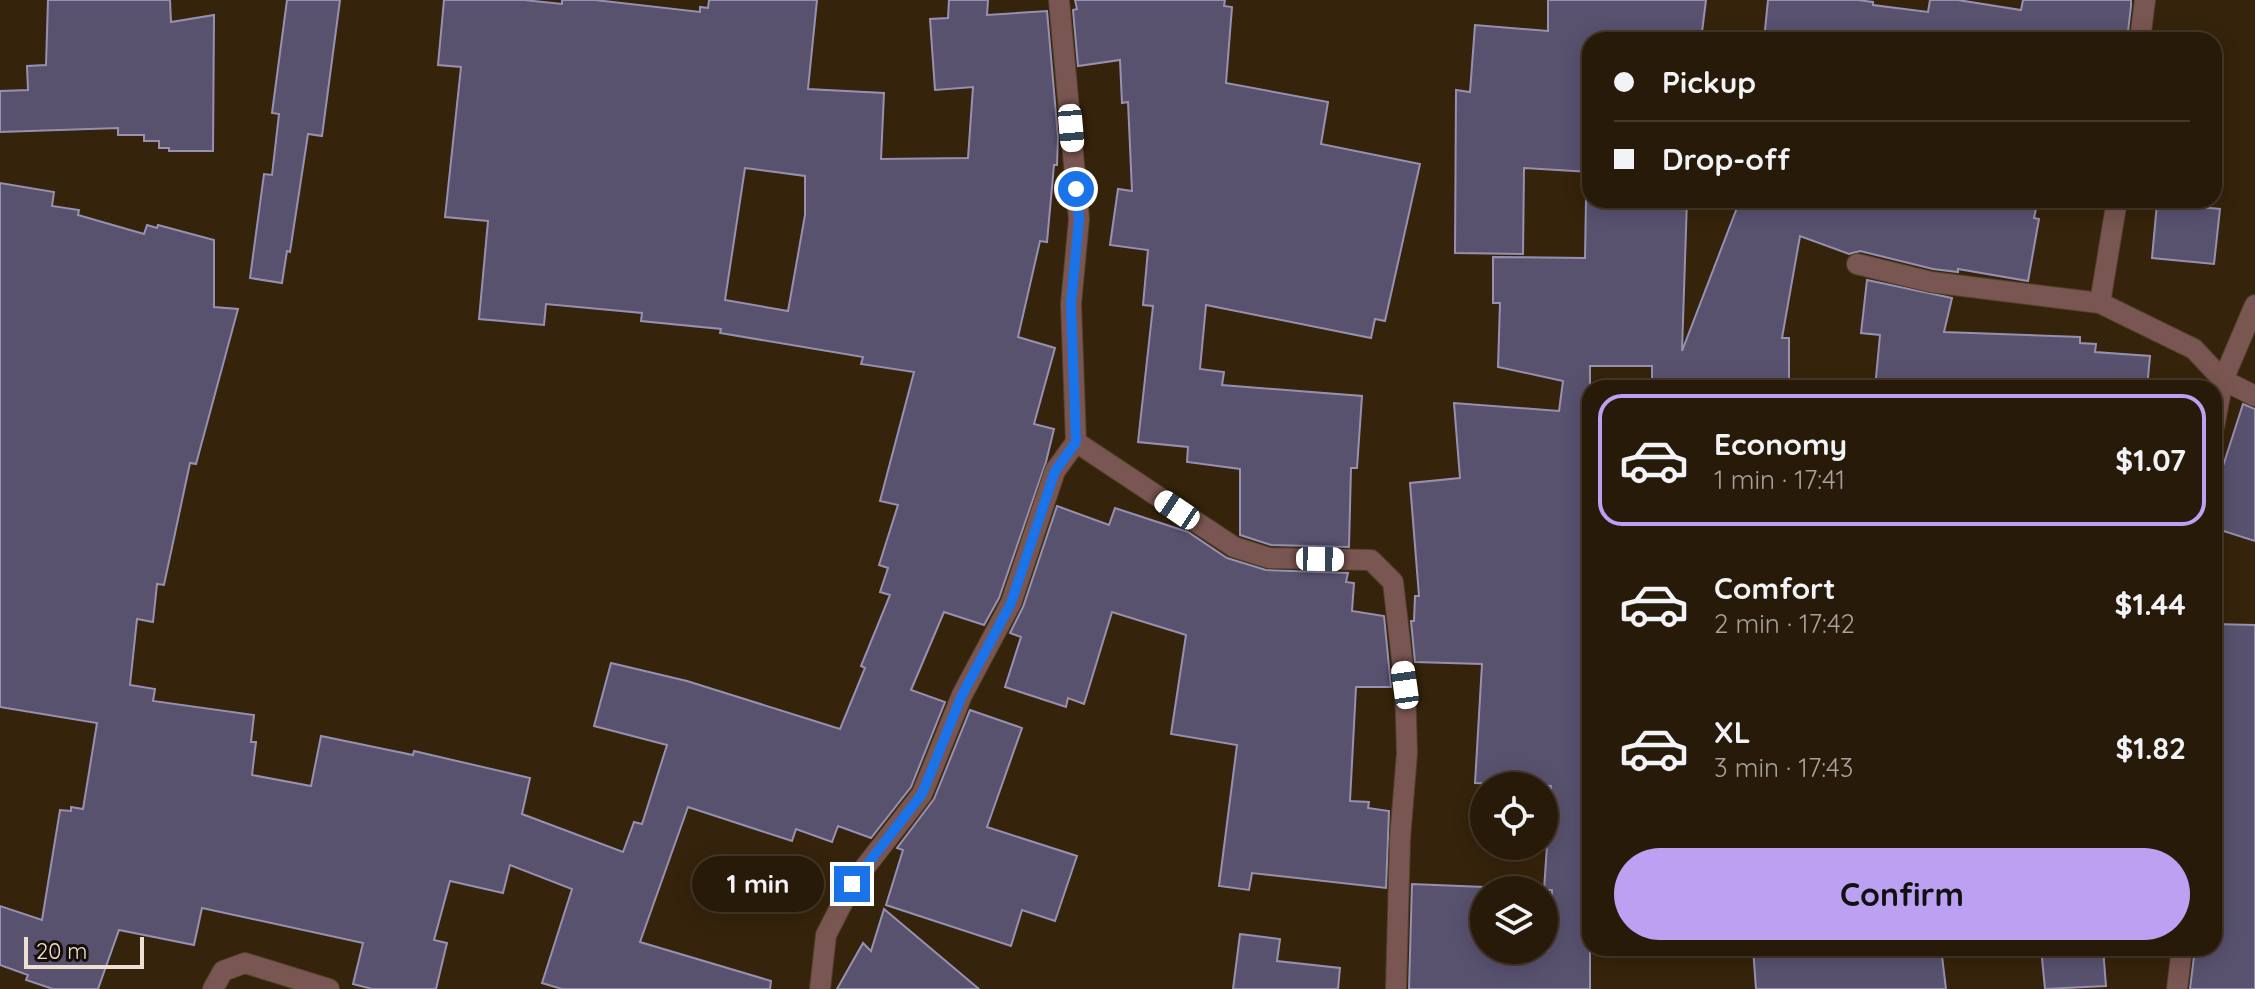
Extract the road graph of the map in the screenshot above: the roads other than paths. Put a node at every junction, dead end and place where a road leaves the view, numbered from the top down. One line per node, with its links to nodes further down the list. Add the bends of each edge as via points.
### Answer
1 (1059, 0): 11 (street, via 1079,219 1071,304)
2 (2145, 0): 3 (street)
3 (2141, 32)
4 (2116, 208): 6 (street)
5 (1857, 264): 6 (street, via 1931,282)
6 (2100, 303): 8 (street, via 2194,349)
7 (2255, 305): 8 (street)
8 (2223, 380): 9 (street); 10 (street)
9 (2222, 385)
10 (2255, 396)
11 (1076, 442): 15 (street, via 1055,471 1011,603 962,695 922,794 852,884 826,935); 16 (street, via 1234,547 1269,558 1371,560 1393,582 1407,753)
12 (2181, 956): 17 (street)
13 (213, 989): 14 (street, via 223,971 245,963)
14 (329, 989)
15 (820, 989)
16 (1396, 989)
17 (2177, 989)

